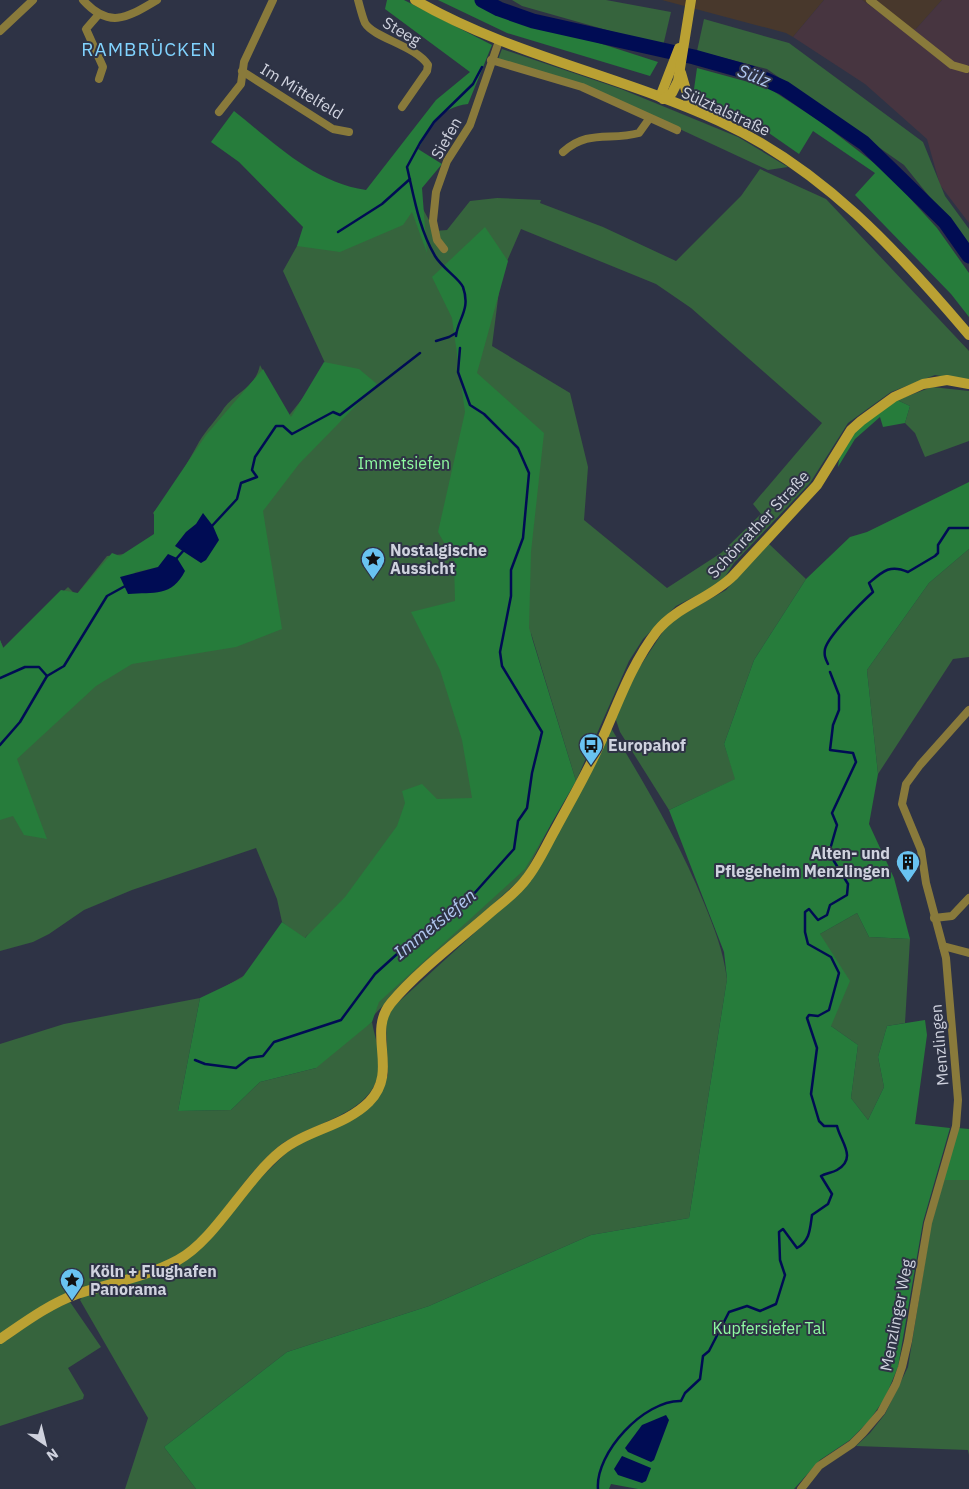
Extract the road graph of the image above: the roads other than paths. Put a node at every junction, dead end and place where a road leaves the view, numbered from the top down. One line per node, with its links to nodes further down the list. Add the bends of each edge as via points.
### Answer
1 (33, 0): 10 (street)
2 (83, 0): 9 (street)
3 (157, 0): 9 (street, via 122,19)
4 (273, 0): 15 (street, via 251,43)
5 (358, 0): 19 (street, Steeg, via 366,24 371,29 399,43 428,65)
6 (414, 0): 12 (street, Sülztalstraße)
7 (870, 0): 14 (street, via 952,65)
8 (691, 2): 11 (street)
9 (99, 14): 17 (street, via 86,29 103,67)
10 (0, 31)
11 (684, 37): 16 (street); 18 (street)
12 (499, 42): 13 (street, Siefen); 18 (street, Sülztalstraße)
13 (491, 60): 22 (street, via 582,87); 26 (street, Siefen, via 470,126 455,145 436,192 433,221 437,240)
14 (966, 69)
15 (242, 71): 20 (street, via 241,84); 24 (street, Im Mittelfeld, via 333,129)
16 (680, 72): 18 (street, via 675,89); 21 (street, via 688,97)
17 (99, 79)
18 (661, 98): 21 (street, Sülztalstraße)
19 (402, 107)
20 (219, 112)
21 (699, 112): 27 (street, Sülztalstraße, via 772,149 837,196 889,246)
22 (649, 119): 23 (street); 25 (street, via 639,133 584,138)
23 (677, 130)
24 (349, 132)
25 (563, 152)
26 (444, 249)
27 (969, 335)
28 (969, 384): 35 (street, Schönrather Straße, via 947,380 923,384 894,398 861,421 851,430 817,485 733,576 664,623 627,680 592,761 526,879 385,1012 381,1035 384,1074 381,1085 368,1103 282,1150 254,1177 200,1242 179,1259 153,1271 63,1300)
29 (969, 710): 31 (street, Menzlingen, via 920,765 903,792 902,804 922,850)
30 (969, 898): 31 (street, via 952,916)
31 (934, 918): 32 (street, Menzlingen)
32 (943, 946): 33 (street); 34 (street, Menzlingen, via 958,1100)
33 (969, 953)
34 (951, 1141): 36 (street, Menzlinger Weg, via 928,1223 908,1341 896,1384 881,1412 863,1433 819,1466)
35 (0, 1339)
36 (801, 1489)

